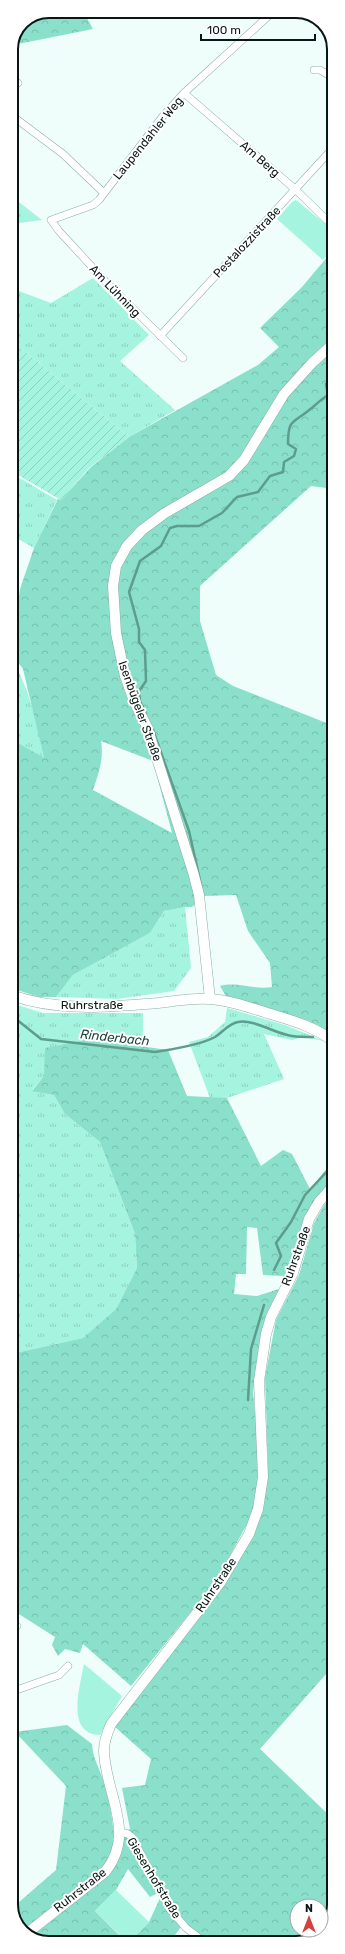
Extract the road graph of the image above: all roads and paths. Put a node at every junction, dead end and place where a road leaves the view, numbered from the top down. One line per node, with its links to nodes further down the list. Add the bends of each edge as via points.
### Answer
1 (266, 18): 4 (street, Laupendahler Weg)
2 (314, 70): 3 (street)
3 (327, 74)
4 (184, 93): 7 (street, Am Berg); 8 (street, Laupendahler Weg, via 143,141)
5 (18, 120): 8 (street, via 63,154)
6 (327, 155): 7 (street, Pestalozzistraße)
7 (296, 190): 10 (street, Am Berg); 11 (street, Pestalozzistraße)
8 (104, 193): 9 (street, Laupendahler Weg, via 93,205)
9 (51, 220): 11 (street, Am Lühning, via 106,282)
10 (327, 220)
11 (160, 336): 13 (street, Am Lühning)
12 (327, 349): 15 (main road, Isenbügeler Straße, via 284,394 244,460 229,476 165,513 142,530 127,546 116,566 113,586 119,649 125,676 147,727 199,895)
13 (183, 358)
14 (18, 998): 15 (main road, Ruhrstraße, via 29,1002 61,1006 110,1007)
15 (210, 999): 16 (main road, Ruhrstraße, via 282,1017)
16 (327, 1038)
17 (327, 1193): 20 (main road, Ruhrstraße, via 309,1220 293,1273 271,1317 266,1334 259,1381 263,1477 258,1509 249,1534 220,1583 110,1724 104,1746 105,1762)
18 (68, 1666): 19 (street, via 59,1675)
19 (18, 1690)
20 (120, 1832): 21 (main road, Ruhrstraße, via 117,1852 105,1872); 22 (street, Giesenhofstraße, via 132,1837 158,1889 180,1922)
21 (31, 1930)
22 (197, 1936)

